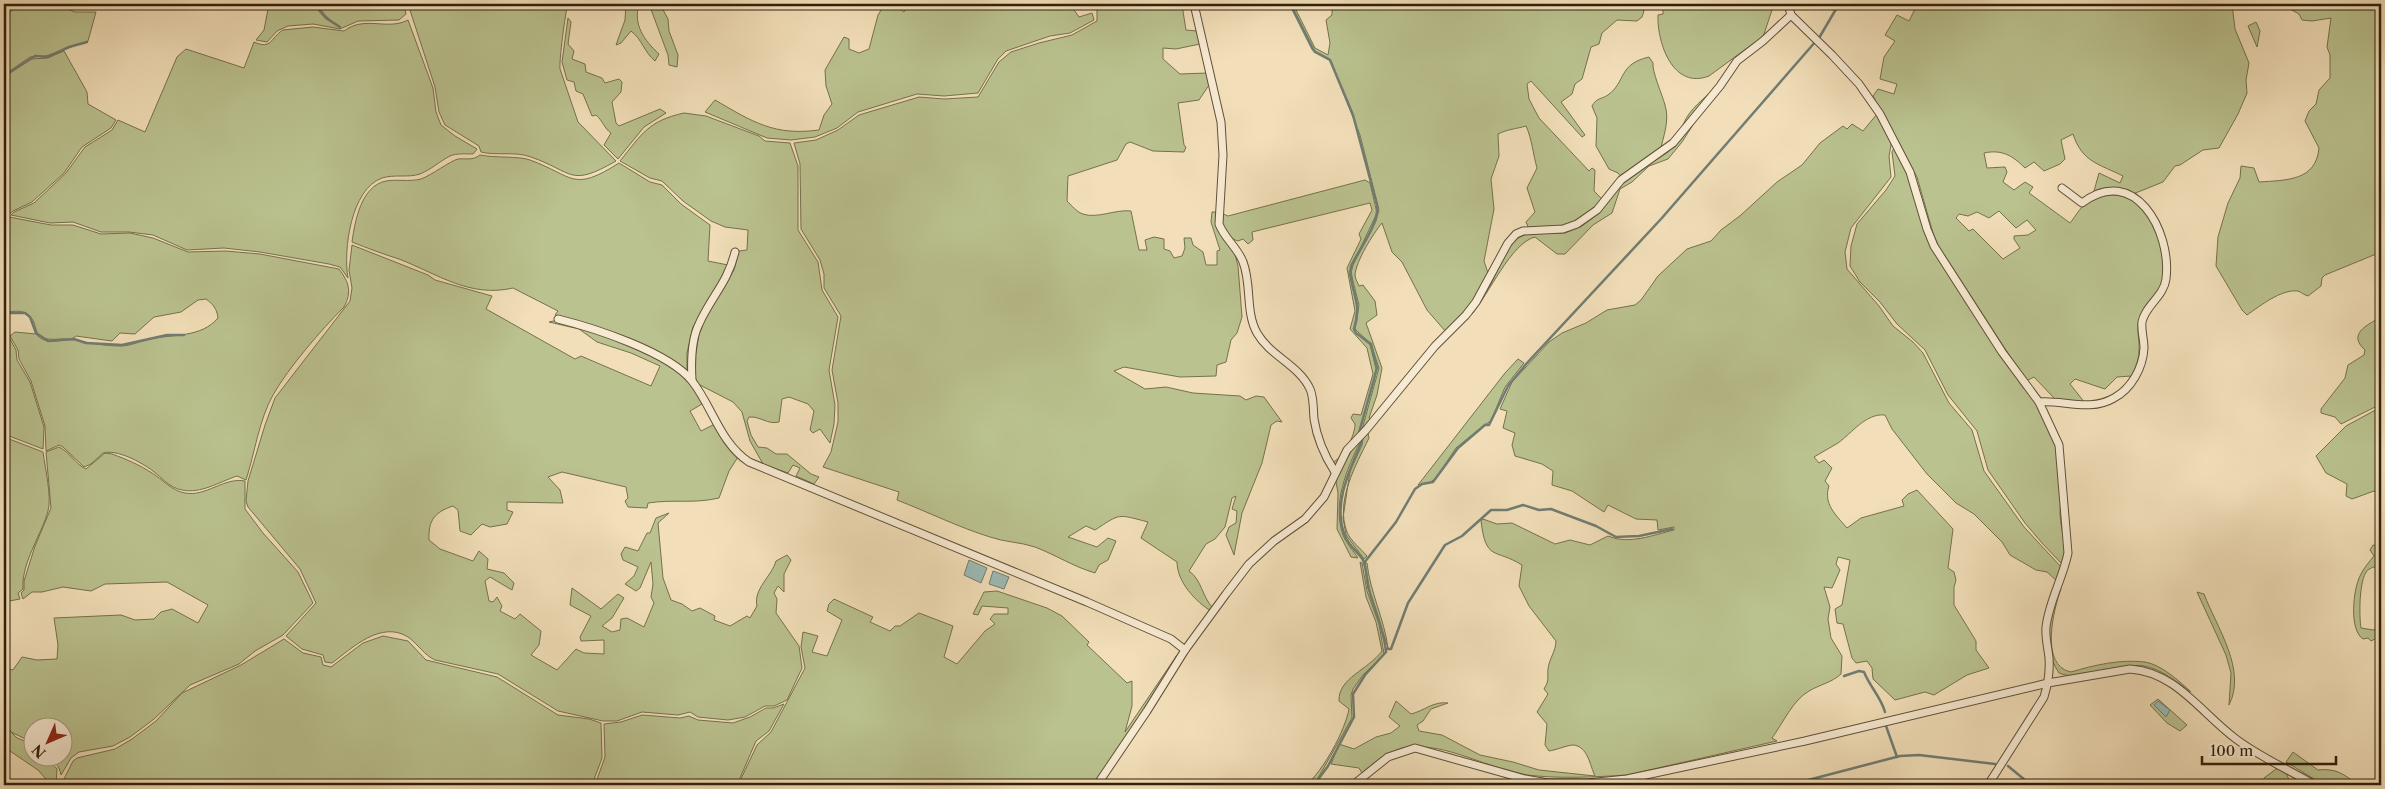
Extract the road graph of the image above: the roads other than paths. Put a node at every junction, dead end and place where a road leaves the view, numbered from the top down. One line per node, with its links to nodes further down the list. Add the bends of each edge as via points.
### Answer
1 (1194, 4): 9 (street, via 1221,122 1219,224 1243,262 1251,320 1258,334 1266,346 1306,381 1318,440)
2 (1788, 4): 3 (street)
3 (1790, 16): 8 (street, via 1839,62 1880,114 1910,172 1934,246 2007,360); 9 (street, via 1738,61 1673,143 1621,180 1597,210 1564,229 1516,234 1503,250 1476,302 1347,450)
4 (2062, 188): 8 (street, via 2082,203 2099,192 2110,190 2120,191 2143,204 2159,228 2165,252 2166,279 2164,288 2143,319 2144,348 2140,367 2124,392 2112,399 2079,406)
5 (735, 252): 7 (street, via 731,270 698,326 691,365)
6 (558, 319): 7 (street, via 583,325 656,354)
7 (692, 380): 10 (street, via 722,431 748,462 1087,602 1171,639)
8 (2039, 402): 11 (street, via 2059,444 2068,553 2048,614)
9 (1335, 472): 10 (street, via 1324,497 1305,519 1274,541 1250,564)
10 (1185, 650): 12 (street)
11 (2048, 683): 13 (street, via 1627,780 1548,783 1415,748 1388,757); 14 (street, via 2044,697); 15 (street, via 2130,669 2160,676 2187,695 2236,739)
12 (1096, 785)
13 (1353, 785)
14 (1988, 785)
15 (2315, 785)

